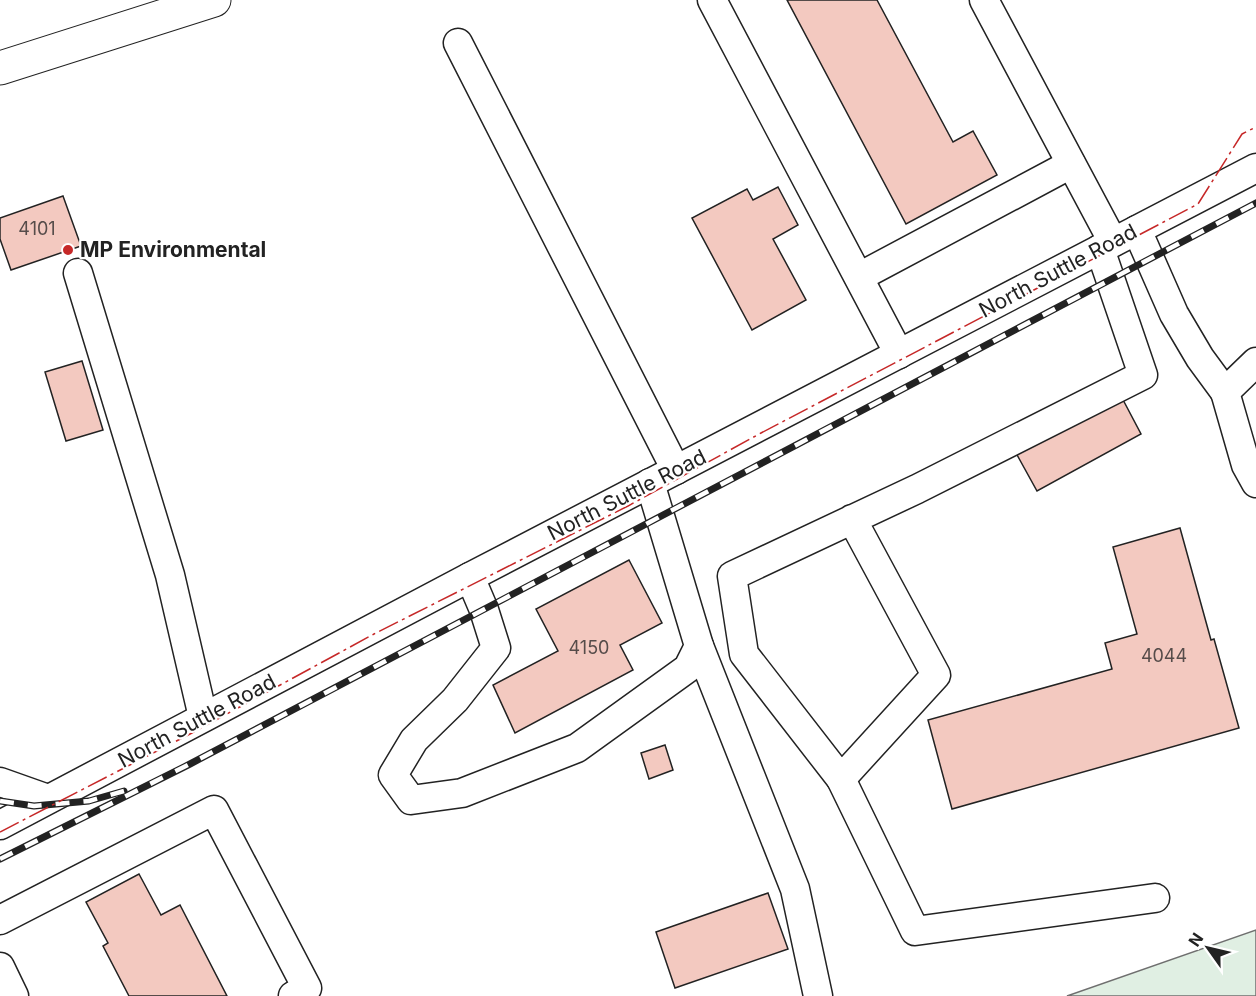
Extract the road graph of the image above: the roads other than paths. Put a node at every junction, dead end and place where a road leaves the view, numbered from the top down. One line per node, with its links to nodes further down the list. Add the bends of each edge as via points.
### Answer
1 (214, 0): 5 (main road)
2 (712, 0): 10 (street)
3 (984, 0): 6 (street)
4 (458, 43): 14 (street)
5 (0, 68)
6 (1071, 164): 8 (street); 10 (street)
7 (1256, 168): 8 (street, North Suttle Road)
8 (1117, 240): 11 (street, North Suttle Road); 13 (street, via 1174,314); 17 (street, via 1109,281 1143,375)
9 (78, 273): 20 (street, via 170,575)
10 (859, 277): 11 (street)
11 (899, 354): 14 (street, North Suttle Road)
12 (1256, 362): 13 (street)
13 (1225, 392): 16 (street, via 1246,465)
14 (676, 470): 15 (street, North Suttle Road)
15 (650, 483): 18 (street, North Suttle Road); 19 (street)
16 (1256, 483)
17 (852, 519): 21 (street, via 936,675); 21 (street, via 732,576 744,654)
18 (470, 577): 19 (street, via 496,648 455,700 414,740 393,775 411,800 462,793 577,748 688,668); 20 (street, North Suttle Road)
19 (699, 646): 28 (street, via 795,889)
20 (203, 717): 23 (street, North Suttle Road)
21 (841, 779): 25 (street, via 915,932)
22 (0, 782): 23 (street)
23 (48, 799): 24 (street, North Suttle Road)
24 (0, 825)
25 (1155, 898)
26 (0, 920): 27 (street, via 214,810 307,988)
27 (293, 996)
28 (818, 996)

